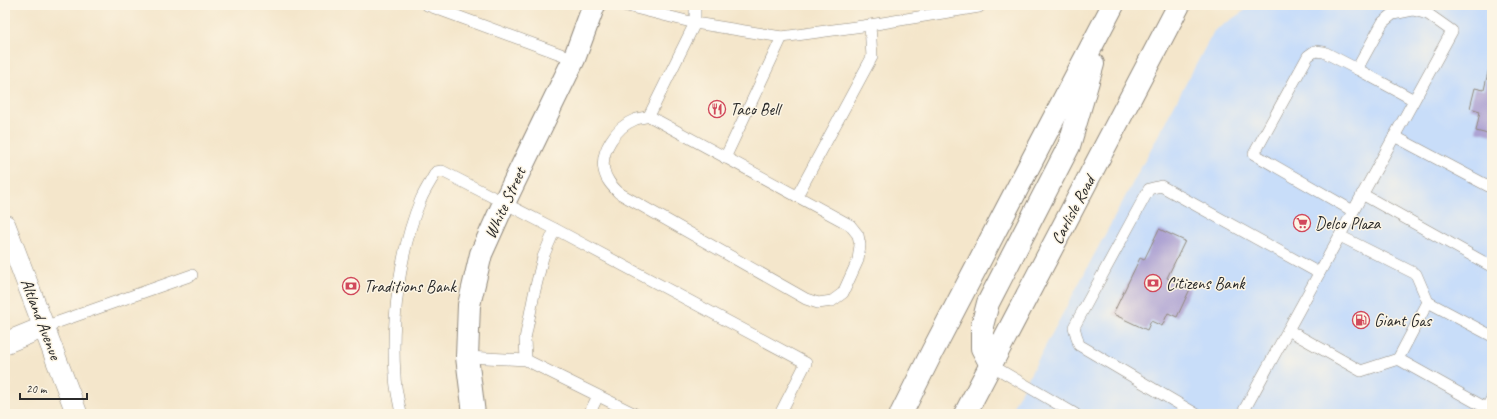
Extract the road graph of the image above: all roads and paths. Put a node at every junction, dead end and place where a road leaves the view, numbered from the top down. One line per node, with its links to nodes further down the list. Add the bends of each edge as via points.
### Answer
1 (427, 5): 11 (lane)
2 (594, 5): 11 (main road, White Street)
3 (623, 5): 8 (lane)
4 (695, 5): 8 (lane)
5 (980, 5): 9 (lane)
6 (1179, 5): 36 (main road, Carlisle Road)
7 (1109, 12): 36 (main road, via 1069,146 988,303 982,326 982,348); 46 (main road)
8 (695, 23): 10 (lane); 14 (lane)
9 (870, 25): 10 (lane); 19 (lane, via 872,57)
10 (782, 38): 16 (lane)
11 (574, 59): 20 (main road, White Street)
12 (1357, 69): 13 (lane); 13 (lane, via 1383,22 1393,14 1413,10 1428,14 1452,31); 21 (lane, via 1324,52 1315,51 1308,56 1254,154)
13 (1414, 100): 15 (lane)
14 (649, 116): 16 (lane); 19 (lane, via 633,120 622,127 613,138 604,158 604,170 609,182 619,193 806,299 818,303 832,301 843,293 858,260 858,235 850,225)
15 (1394, 136): 17 (lane); 18 (lane)
16 (725, 158): 19 (lane)
17 (1492, 188)
18 (1362, 194): 21 (lane); 25 (lane)
19 (797, 196)
20 (504, 203): 23 (lane); 33 (main road, White Street, via 482,254 469,305); 41 (lane, via 442,171 436,172 421,199 410,232 394,319 395,376)
21 (1353, 211): 24 (lane)
22 (5, 225): 29 (street, Altland Avenue)
23 (555, 229): 35 (lane, via 543,257 534,294 525,339); 45 (lane, via 806,363)
24 (1340, 236): 26 (lane); 28 (lane, via 1416,274)
25 (1492, 265)
26 (1319, 273): 30 (lane); 49 (lane, via 1161,186 1150,189 1074,327 1079,345)
27 (192, 275): 29 (lane)
28 (1428, 302): 31 (lane); 34 (lane)
29 (44, 327): 32 (street); 40 (street, Altland Avenue)
30 (1288, 330): 34 (lane, via 1362,371); 50 (lane)
31 (1492, 336)
32 (5, 342)
33 (467, 357): 35 (lane); 42 (main road, White Street)
34 (1398, 359): 39 (lane)
35 (526, 360): 37 (lane)
36 (991, 365): 47 (main road, Carlisle Road); 48 (lane)
37 (598, 396): 43 (lane); 44 (lane)
38 (1492, 398): 39 (lane)
39 (1485, 411)
40 (78, 414)
41 (400, 414)
42 (474, 414)
43 (589, 414)
44 (636, 414)
45 (780, 414)
46 (901, 414)
47 (965, 414)
48 (1075, 414)
49 (1196, 414)
50 (1242, 414)

